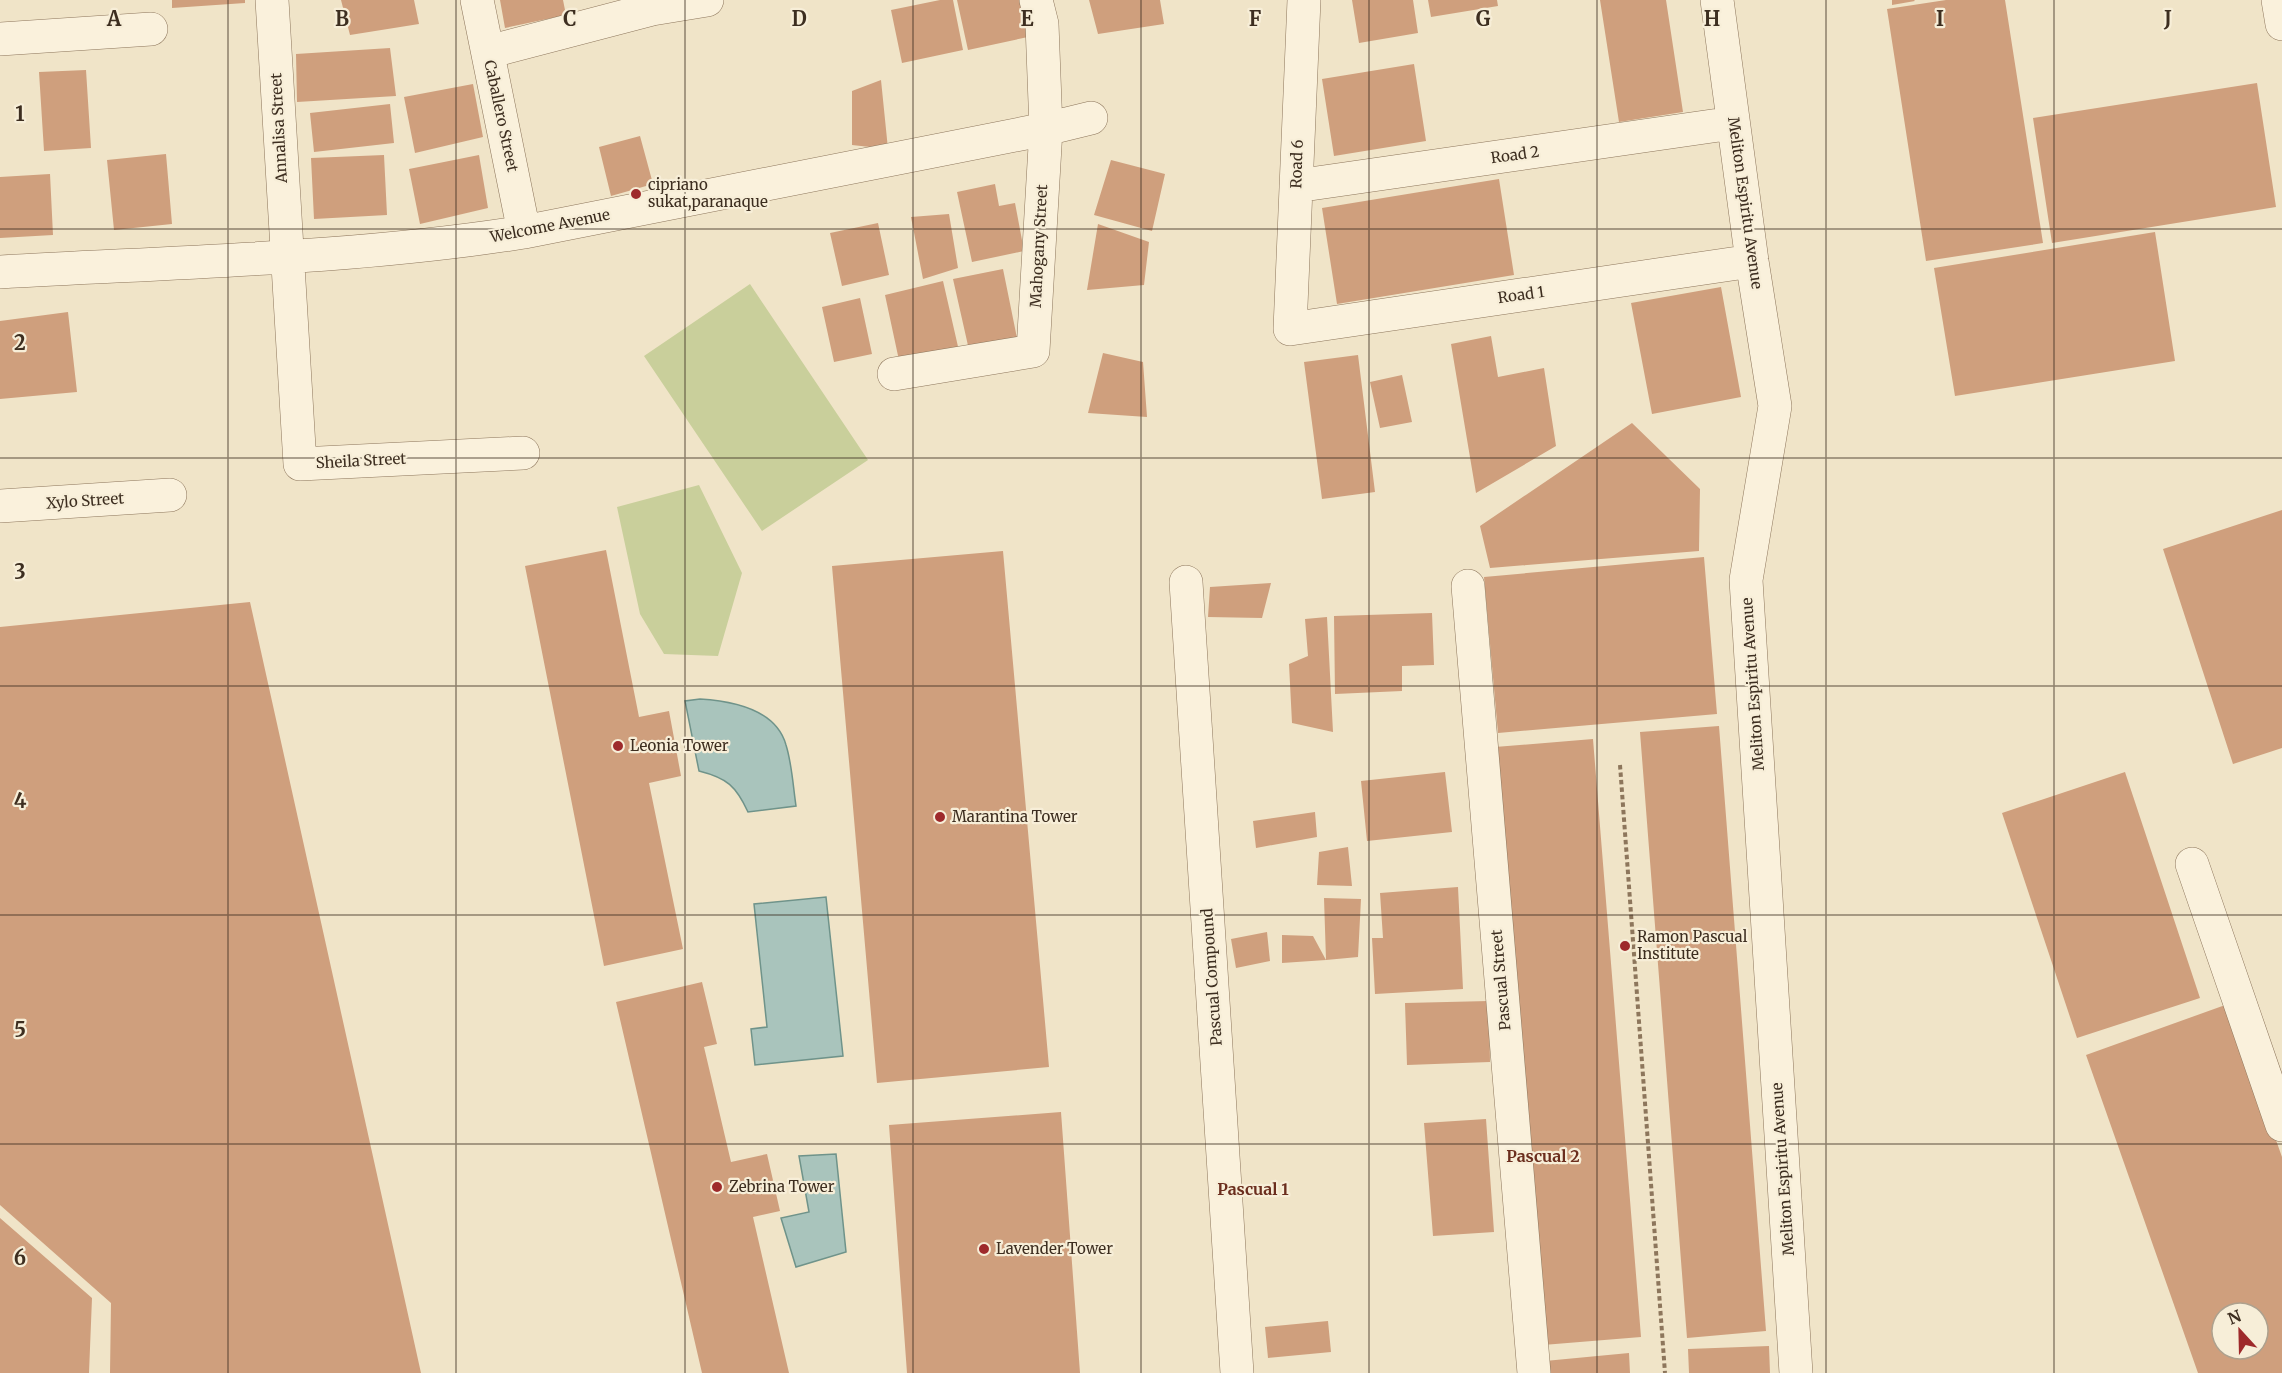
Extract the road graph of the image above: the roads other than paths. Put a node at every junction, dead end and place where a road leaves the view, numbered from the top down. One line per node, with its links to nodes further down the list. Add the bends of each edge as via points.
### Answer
1 (272, 0): 18 (street, Annalisa Street)
2 (477, 0): 12 (street, Caballero Street)
3 (707, 0): 8 (street)
4 (1036, 0): 15 (street, Mahogany Street, via 1042,24)
5 (1304, 0): 16 (street, Road 6)
6 (1717, 0): 14 (street, Meliton Espiritu Avenue)
7 (2278, 0): 9 (street)
8 (651, 5): 12 (street)
9 (2282, 24)
10 (151, 29): 11 (street)
11 (0, 39)
12 (488, 52): 17 (street, Caballero Street)
13 (1091, 118): 15 (street, Welcome Avenue)
14 (1733, 123): 16 (street, Road 2); 19 (street, Meliton Espiritu Avenue)
15 (1046, 129): 17 (street, Welcome Avenue); 22 (street, Mahogany Street, via 1033,351)
16 (1296, 186): 21 (street, Road 6)
17 (524, 232): 18 (street, Welcome Avenue, via 469,241)
18 (286, 256): 20 (street, Welcome Avenue); 23 (street, Sheila Street, via 300,464)
19 (1752, 261): 21 (street, Road 1); 32 (street, Meliton Espiritu Avenue, via 1775,406 1746,580)
20 (0, 272)
21 (1290, 329)
22 (894, 374)
23 (523, 453)
24 (171, 495): 25 (street, Xylo Street)
25 (0, 506)
26 (1186, 582): 30 (street, Pascual Compound)
27 (1468, 586): 31 (street, Pascual Street)
28 (2192, 864): 29 (street)
29 (2282, 1125)
30 (1237, 1373)
31 (1534, 1373)
32 (1796, 1373)

